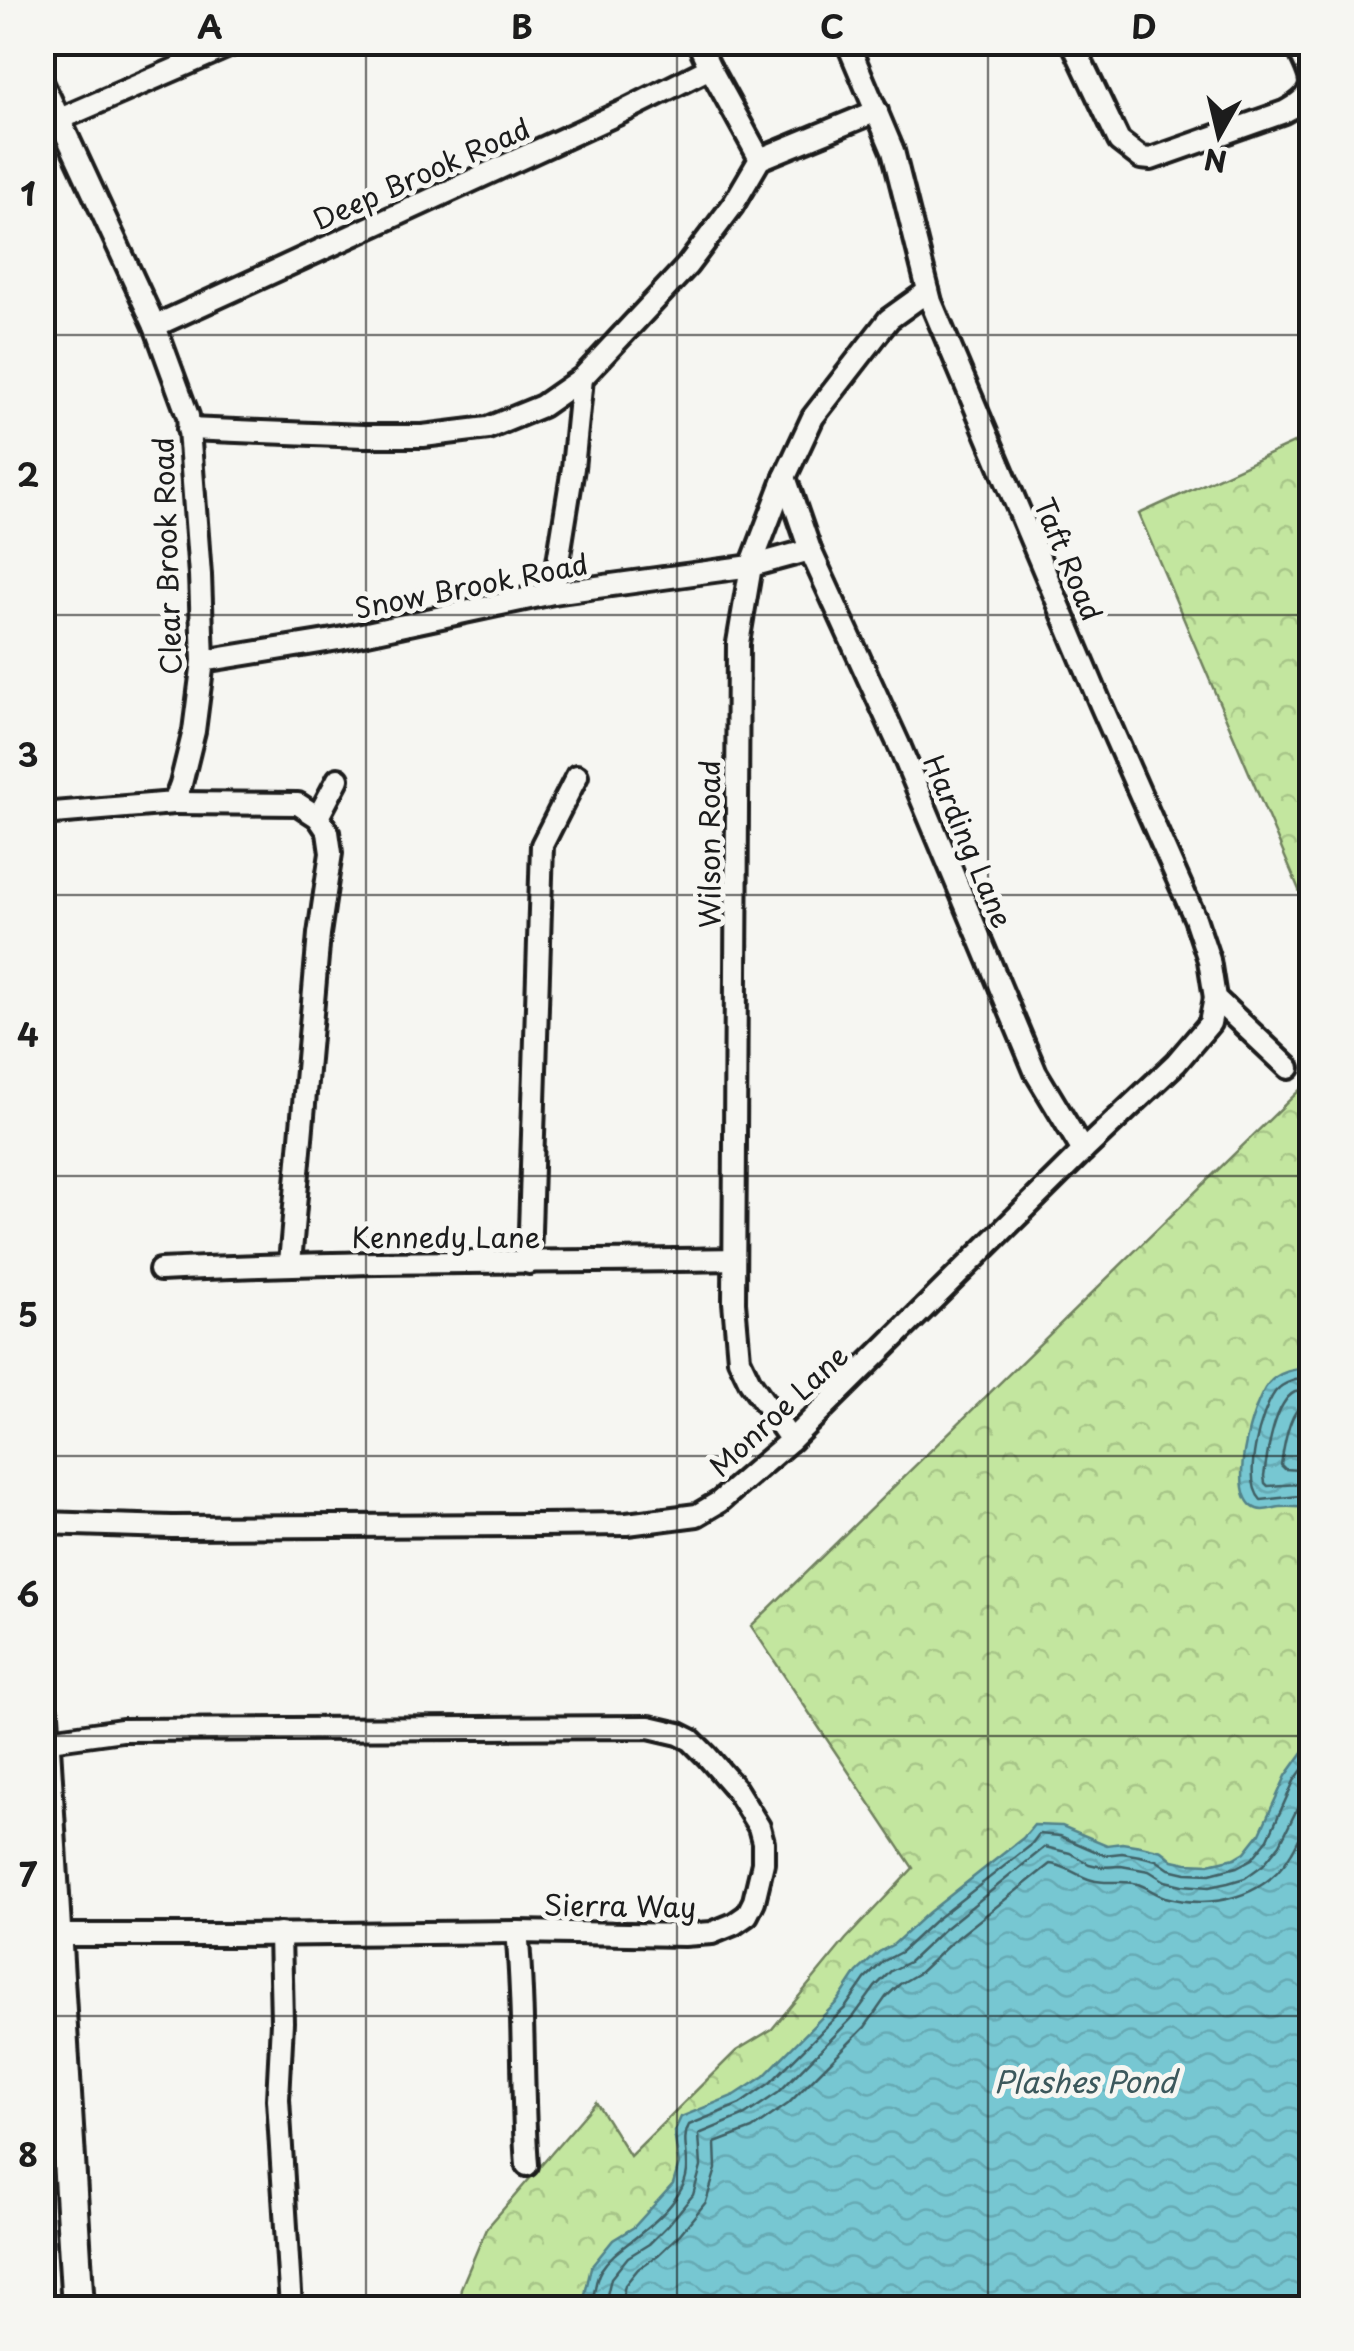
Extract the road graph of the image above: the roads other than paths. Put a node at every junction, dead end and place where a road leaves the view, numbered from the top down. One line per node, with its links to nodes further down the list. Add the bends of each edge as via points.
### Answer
1 (238, 42): 10 (street)
2 (698, 42): 6 (street)
3 (847, 42): 9 (street, Taft Road)
4 (1072, 42): 8 (street, via 1118,141 1142,158 1284,112)
5 (1294, 42): 8 (street, via 1309,73)
6 (710, 68): 11 (street); 13 (street, Deep Brook Road)
7 (42, 82): 10 (street, Clear Brook Road)
8 (1309, 93)
9 (878, 111): 11 (street); 12 (street, Taft Road)
10 (60, 120): 13 (street, Clear Brook Road)
11 (760, 159): 14 (street, via 687,266)
12 (928, 291): 16 (street, Wilson Road, via 890,319 862,354 814,417); 26 (street, Taft Road, via 1195,918)
13 (155, 326): 15 (street, Clear Brook Road)
14 (582, 378): 15 (street, via 542,406 461,433); 19 (street)
15 (188, 429): 20 (street, Clear Brook Road)
16 (785, 477): 17 (street, Harding Lane); 18 (street, Wilson Road)
17 (810, 550): 18 (street); 28 (street, Harding Lane, via 1036,1073)
18 (751, 566): 19 (street, Snow Brook Road); 29 (street, Wilson Road, via 737,666)
19 (553, 593): 20 (street, Snow Brook Road)
20 (203, 662): 23 (street, Clear Brook Road, via 194,731)
21 (577, 776): 31 (street, via 542,845)
22 (338, 779): 25 (street)
23 (174, 803): 24 (street); 25 (street, via 298,804)
24 (42, 814)
25 (318, 816): 30 (street, via 331,853)
26 (1215, 998): 27 (street); 28 (street, Monroe Lane, via 1203,1032)
27 (1289, 1068)
28 (1083, 1151): 33 (street, Monroe Lane)
29 (733, 1260): 31 (street, Kennedy Lane); 33 (street, Wilson Road, via 739,1359)
30 (290, 1263): 31 (street, Kennedy Lane); 32 (street, Kennedy Lane)
31 (529, 1263)
32 (160, 1270)
33 (791, 1440): 34 (street, Monroe Lane, via 697,1515 627,1524)
34 (42, 1523)
35 (43, 1732): 36 (street, Sierra Way, via 649,1728 679,1734 708,1756 760,1828 763,1863 754,1901 734,1924 684,1935); 37 (main road)
36 (517, 1932): 38 (street, Sierra Way); 40 (street)
37 (56, 1934): 38 (street, Sierra Way); 39 (main road)
38 (280, 1934): 42 (street, via 278,2100)
39 (51, 2004): 41 (main road)
40 (527, 2166)
41 (78, 2308)
42 (291, 2308)

